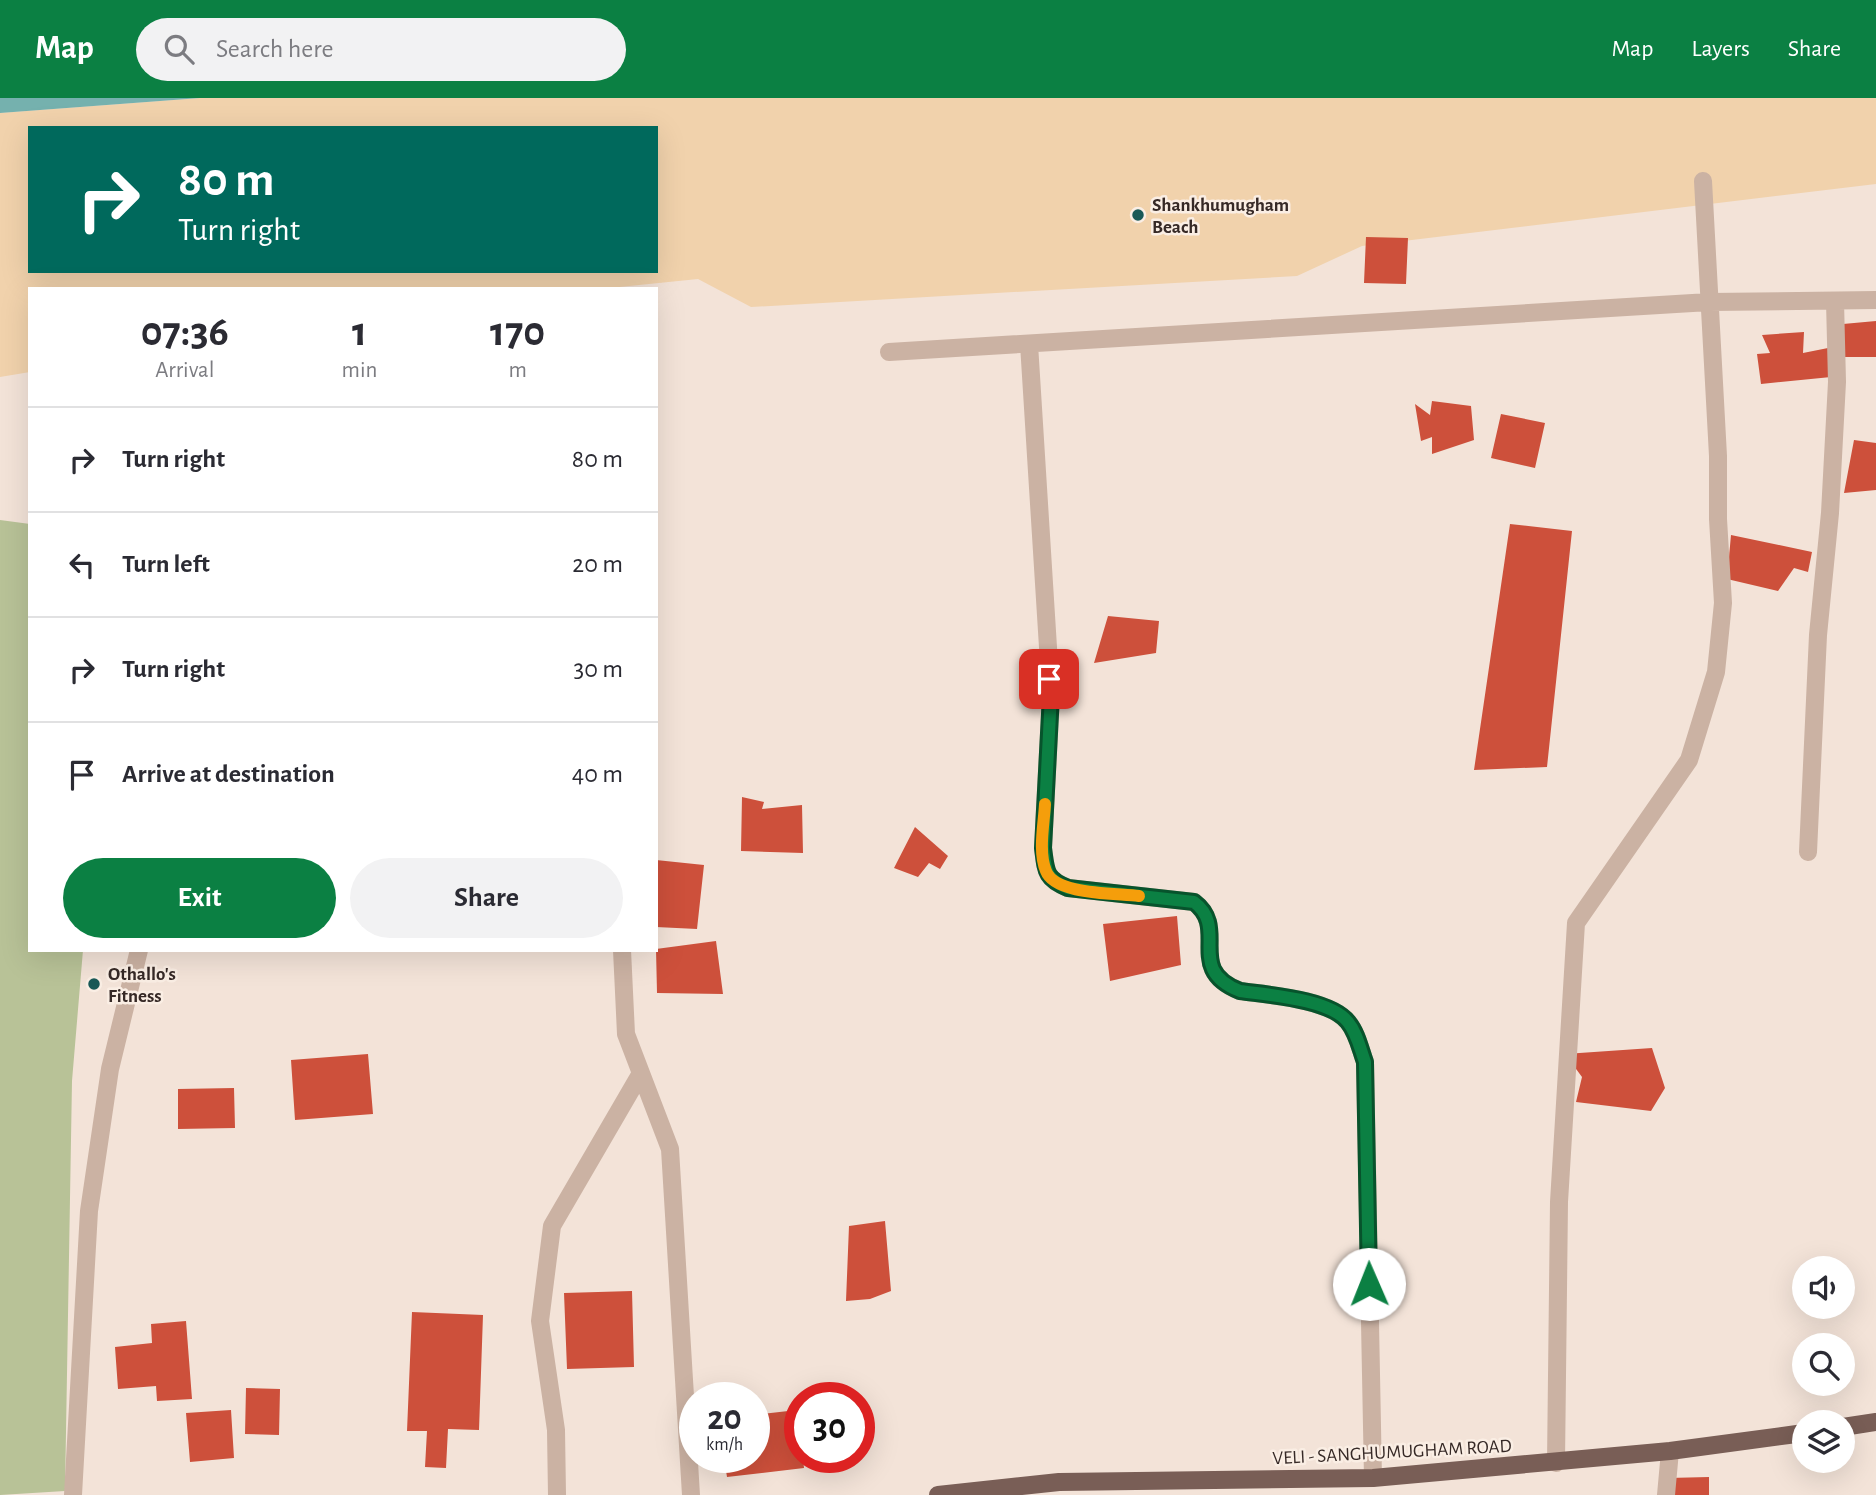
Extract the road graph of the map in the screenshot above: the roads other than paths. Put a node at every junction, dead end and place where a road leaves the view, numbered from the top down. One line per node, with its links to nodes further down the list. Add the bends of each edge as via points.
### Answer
1 (1703, 181): 4 (street)
2 (1876, 300): 3 (street)
3 (1835, 301): 4 (street); 7 (street, via 1831,500 1818,635)
4 (1709, 302): 5 (street); 15 (street, via 1723,603 1716,672 1689,760 1576,923 1559,1202)
5 (1029, 344): 6 (street); 16 (street, via 1051,695 1045,871 1054,883 1068,888 1194,902 1205,910 1210,964 1217,977 1240,991 1329,1007 1347,1020 1357,1036 1365,1062)
6 (889, 352)
7 (1808, 852)
8 (139, 952): 18 (street, via 110,1069 89,1211)
9 (622, 952): 10 (street, via 626,1034)
10 (641, 1073): 19 (street, via 552,1226 540,1321 556,1430); 20 (street, via 670,1149)
11 (1876, 1422): 12 (main road)
12 (1855, 1425)
13 (1792, 1435): 14 (main road, VELI - SANGHUMUGHAM ROAD)
14 (1670, 1451): 15 (main road, VELI - SANGHUMUGHAM ROAD); 22 (street)
15 (1556, 1463): 16 (main road, VELI - SANGHUMUGHAM ROAD)
16 (1373, 1478): 17 (main road, VELI - SANGHUMUGHAM ROAD)
17 (1059, 1489): 21 (main road, VELI - SANGHUMUGHAM ROAD)
18 (73, 1495)
19 (558, 1495)
20 (691, 1495)
21 (938, 1495)
22 (1666, 1495)

